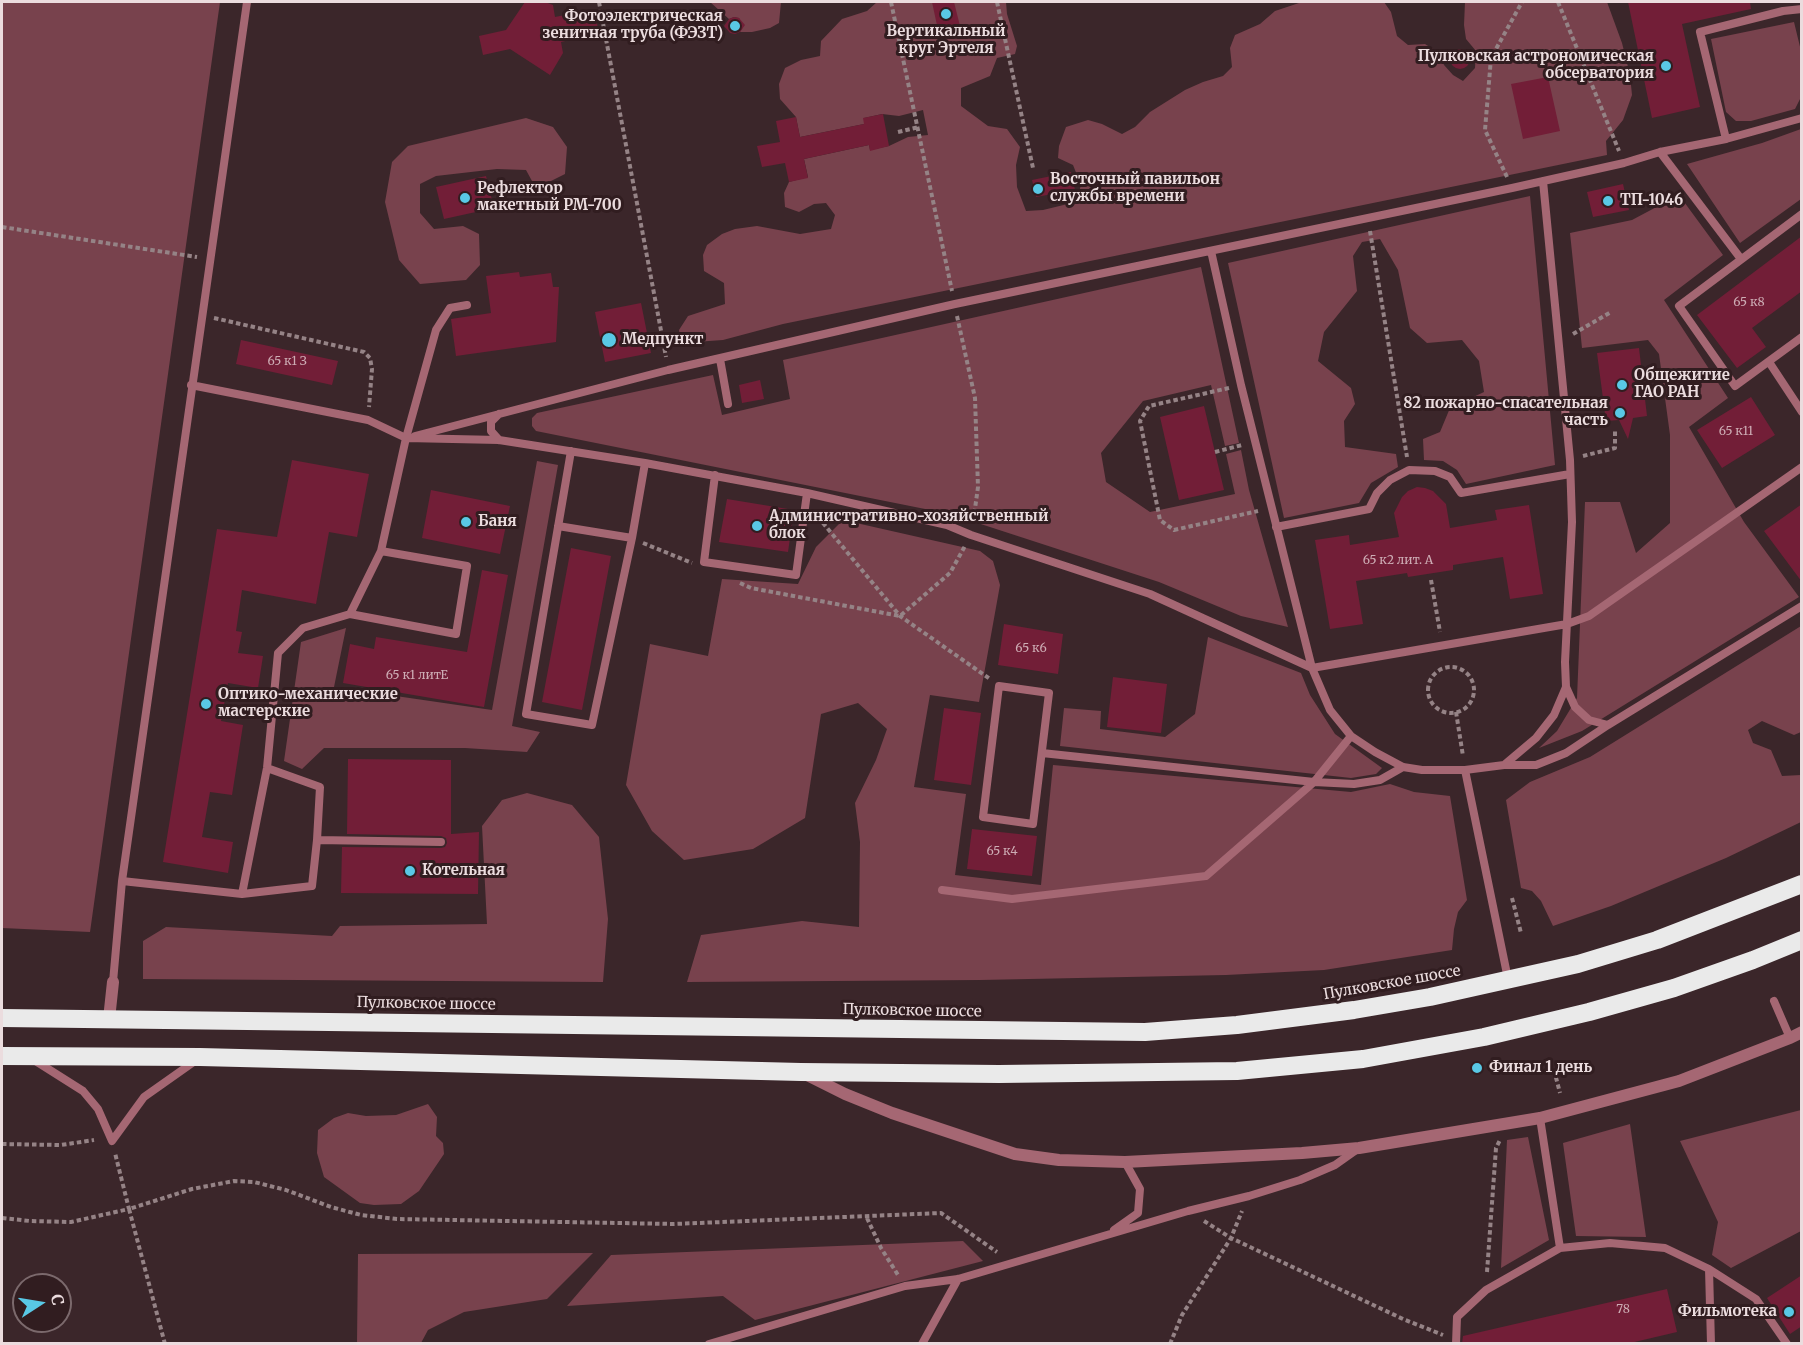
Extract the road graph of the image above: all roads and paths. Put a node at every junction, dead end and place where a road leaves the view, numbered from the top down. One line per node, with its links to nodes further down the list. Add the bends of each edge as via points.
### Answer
1 (247, 2): 21 (lane)
2 (599, 2): 31 (path)
3 (891, 2): 9 (path)
4 (997, 2): 14 (path)
5 (1522, 2): 16 (path, via 1491,58 1485,130)
6 (1558, 2): 13 (path)
7 (1802, 9): 11 (lane, via 1700,32)
8 (1802, 118): 11 (lane)
9 (919, 128): 10 (path); 23 (path)
10 (898, 132)
11 (1725, 140): 12 (lane)
12 (1660, 152): 13 (lane); 22 (lane)
13 (1624, 163): 15 (lane)
14 (1033, 168)
15 (1543, 181): 16 (lane); 28 (lane)
16 (1512, 188): 18 (lane)
17 (1802, 214): 22 (lane)
18 (1368, 218): 20 (lane); 47 (path)
19 (2, 227): 21 (path)
20 (1211, 251): 23 (lane); 33 (lane)
21 (210, 259): 26 (lane)
22 (1741, 259): 30 (lane, via 1679,306 1735,386)
23 (955, 304): 29 (lane)
24 (466, 305): 39 (lane, via 450,308 436,330)
25 (1611, 312): 28 (path)
26 (201, 315): 32 (lane); 37 (path, via 364,352 372,369)
27 (1802, 337): 30 (lane)
28 (1557, 344): 44 (lane)
29 (720, 359): 31 (lane); 34 (lane)
30 (1769, 362): 35 (lane)
31 (668, 370): 36 (lane)
32 (191, 385): 37 (lane); 76 (lane)
33 (1241, 385): 41 (lane); 51 (path, via 1149,406 1140,421 1160,520 1174,530)
34 (728, 404)
35 (1802, 412)
36 (501, 413): 39 (lane); 40 (lane, via 491,422 491,431)
37 (368, 420): 39 (lane)
38 (1615, 431): 44 (path, via 1615,448)
39 (406, 438): 40 (lane); 55 (lane)
40 (499, 440): 42 (lane)
41 (1255, 442): 43 (path); 51 (lane)
42 (571, 451): 45 (lane); 52 (lane)
43 (1215, 452)
44 (1570, 460): 48 (lane)
45 (645, 463): 49 (lane); 54 (lane)
46 (1802, 467): 59 (lane, via 1589,616)
47 (1409, 470): 48 (lane, via 1435,471 1450,477 1461,493); 53 (lane, via 1390,480 1369,509)
48 (1570, 474): 59 (lane)
49 (715, 475): 50 (lane); 50 (lane, via 704,562 796,575)
50 (806, 498): 61 (lane, via 947,525 1150,594); 63 (path, via 900,616)
51 (1271, 508): 53 (lane)
52 (558, 526): 54 (lane); 54 (lane, via 526,714 592,725)
53 (1276, 527): 61 (lane)
54 (632, 538)
55 (381, 551): 58 (lane); 58 (lane, via 467,566 456,633)
56 (1431, 580): 60 (path)
57 (1802, 606): 66 (lane)
58 (350, 614): 71 (lane, via 303,628 278,652)
59 (1567, 624): 60 (lane); 64 (lane)
60 (1443, 646): 61 (lane); 62 (path)
61 (1312, 668): 67 (lane, via 1330,710)
62 (1446, 668): 65 (path, via 1463,671 1473,685 1470,702); 65 (path, via 1432,678 1429,695 1438,709)
63 (999, 686): 68 (lane, via 1049,693); 68 (lane, via 983,818 1033,824)
64 (1566, 687): 66 (lane, via 1575,707 1589,720); 69 (lane, via 1554,715)
65 (1456, 712): 72 (path)
66 (1608, 725): 69 (lane, via 1566,753 1536,765)
67 (1351, 736): 70 (lane); 73 (lane)
68 (1042, 753): 73 (lane)
69 (1504, 765): 72 (lane)
70 (1403, 767): 72 (lane); 73 (lane, via 1380,780 1354,784)
71 (267, 768): 74 (lane, via 320,787); 79 (lane)
72 (1465, 770): 83 (lane)
73 (1314, 782): 78 (lane, via 1206,876 1012,899)
74 (317, 840): 75 (lane); 79 (lane, via 312,886)
75 (441, 842)
76 (122, 880): 79 (lane); 84 (lane)
77 (1802, 884): 83 (highway, Пулковское шоссе, via 1657,940 1578,964)
78 (942, 890)
79 (243, 894)
80 (1512, 898): 81 (path)
81 (1521, 933)
82 (1802, 940): 94 (highway, via 1674,988 1589,1012 1484,1037 1363,1059 1237,1071)
83 (1508, 979): 87 (highway, Пулковское шоссе, via 1354,1010 1145,1032)
84 (113, 982): 87 (street)
85 (1774, 1001): 89 (lane)
86 (2, 1018): 87 (highway, Пулковское шоссе)
87 (109, 1019)
88 (1802, 1032): 89 (street)
89 (1790, 1038): 96 (street, via 1679,1081)
90 (2, 1056): 91 (highway)
91 (28, 1056): 92 (highway); 98 (lane, via 83,1091 98,1109)
92 (200, 1057): 94 (highway); 98 (lane, via 144,1097)
93 (1554, 1070): 95 (path)
94 (801, 1072): 102 (street, via 892,1113 1015,1154)
95 (1560, 1093)
96 (1540, 1118): 100 (street); 110 (lane)
97 (94, 1140): 99 (path, via 62,1145)
98 (112, 1141): 104 (path)
99 (2, 1144)
100 (1359, 1148): 102 (street); 103 (lane, via 1335,1165)
101 (1496, 1148): 115 (path)
102 (1125, 1162): 108 (lane, via 1140,1189 1138,1213)
103 (1249, 1196): 105 (lane); 109 (path)
104 (129, 1209): 106 (path, via 71,1222); 107 (path, via 192,1189 234,1181 286,1190 361,1215 397,1218 674,1224); 117 (path)
105 (1188, 1211): 108 (lane); 109 (path)
106 (2, 1218)
107 (867, 1218): 111 (path, via 941,1213); 114 (path)
108 (1109, 1234): 111 (lane)
109 (1231, 1239): 116 (path); 120 (path, via 1182,1315)
110 (1560, 1248): 112 (lane, via 1610,1243 1665,1248); 115 (lane)
111 (1011, 1264): 113 (lane)
112 (1709, 1269): 121 (lane); 122 (lane, via 1756,1299)
113 (958, 1279): 114 (lane); 119 (lane)
114 (905, 1287): 118 (lane)
115 (1486, 1290): 116 (lane, via 1457,1317)
116 (1456, 1342)
117 (165, 1344)
118 (709, 1344)
119 (922, 1344)
120 (1170, 1344)
121 (1711, 1344)
122 (1787, 1344)

